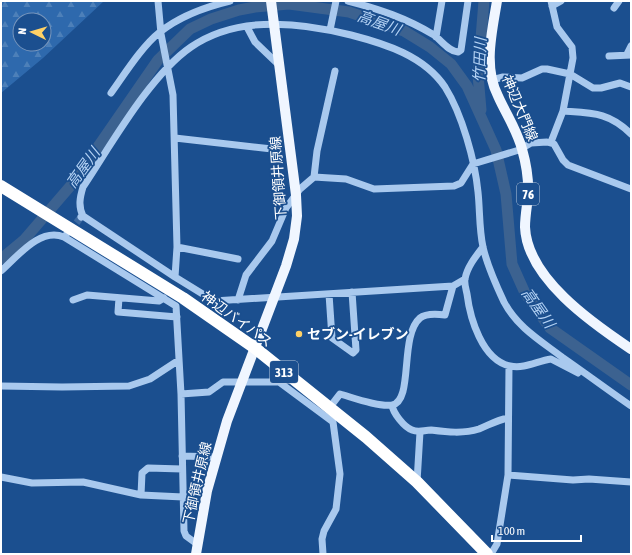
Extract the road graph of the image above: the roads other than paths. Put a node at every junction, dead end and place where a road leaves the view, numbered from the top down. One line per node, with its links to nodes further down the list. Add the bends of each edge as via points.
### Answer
1 (158, 1): 16 (street)
2 (230, 1): 16 (street, via 191,13)
3 (271, 1): 13 (main road, 下御領井原線)
4 (336, 1): 15 (street)
5 (348, 1): 17 (street, via 385,11 412,22)
6 (442, 1): 17 (street)
7 (468, 1): 17 (street, via 461,50 452,52)
8 (496, 1): 25 (main road, 神辺大門線 / 76, via 490,58)
9 (561, 1): 11 (street)
10 (618, 1): 12 (street)
11 (552, 3): 24 (street, via 557,27 572,48)
12 (614, 8)
13 (274, 22): 14 (street); 15 (street); 22 (main road, 下御領井原線)
14 (247, 27): 21 (street, via 202,40); 22 (street, via 255,42)
15 (330, 28): 34 (street, via 398,51 432,71 446,88 456,110)
16 (161, 33): 21 (street); 27 (street)
17 (436, 37)
18 (631, 46): 19 (street)
19 (629, 54): 20 (street)
20 (609, 56)
21 (168, 66): 30 (street, via 173,95); 43 (street, via 137,105 83,187 80,205 82,216)
22 (280, 66): 38 (main road, 下御領井原線)
23 (336, 71): 35 (street)
24 (570, 74): 25 (street, via 542,69 522,78 503,77); 26 (street, via 593,88 620,83); 28 (street)
25 (492, 80): 33 (main road, 神辺大門線 / 76)
26 (631, 87)
27 (111, 93)
28 (562, 111): 29 (street, via 608,116); 31 (street)
29 (631, 134)
30 (174, 138): 32 (street); 39 (street)
31 (551, 142): 33 (street, via 537,142); 37 (street, via 568,164)
32 (272, 149)
33 (521, 149): 34 (street); 54 (main road, 神辺大門線 / 76, via 529,186 526,237 535,259 562,297)
34 (474, 164): 35 (street, via 460,183 454,186 374,189 346,179); 40 (street)
35 (314, 177): 38 (street)
36 (1, 186): 55 (highway, 神辺バイパス / 313, via 183,298)
37 (631, 189)
38 (296, 195): 50 (main road, 下御領井原線, via 294,239); 52 (street, via 286,208 272,241 246,275)
39 (177, 247): 41 (street); 43 (street)
40 (483, 247): 44 (street, via 470,266); 58 (street, via 504,302 513,314 535,339)
41 (238, 260)
42 (1, 271): 49 (street, via 39,238 55,234 65,236)
43 (175, 277): 52 (street, via 214,302)
44 (465, 279): 45 (street); 57 (street, via 471,320 478,337 496,359)
45 (453, 286): 46 (street); 63 (street, via 445,315 420,318 413,330 407,350 402,398)
46 (352, 292): 47 (street); 47 (street, via 356,350 353,353 332,338)
47 (328, 294): 50 (street)
48 (119, 298): 49 (street, via 159,301); 51 (street, via 87,295); 53 (street, via 118,312)
49 (164, 298): 53 (street, via 176,306)
50 (273, 298): 52 (street); 55 (main road, 下御領井原線)
51 (73, 300)
52 (238, 300)
53 (177, 317): 56 (street)
54 (628, 345)
55 (254, 348): 59 (main road, 下御領井原線); 62 (highway, 神辺バイパス / 313)
56 (179, 360): 60 (street, via 150,379 129,386); 61 (street)
57 (509, 366): 58 (street, via 527,366 552,358 578,374); 66 (street)
58 (584, 373): 64 (street)
59 (241, 382): 61 (street, via 223,382 209,392); 62 (street, via 279,382); 69 (main road, 下御領井原線)
60 (1, 386)
61 (181, 394): 68 (street)
62 (309, 397): 65 (highway, 神辺バイパス / 313); 78 (street, via 333,422 340,474 336,508 324,531)
63 (392, 405): 65 (street, via 360,401 340,394); 67 (street, via 407,427)
64 (631, 406)
65 (330, 407): 73 (highway, 神辺バイパス / 313)
66 (508, 418): 67 (street, via 466,431); 71 (street)
67 (420, 432): 73 (street)
68 (182, 456): 69 (street); 70 (street)
69 (216, 457): 77 (main road, 下御領井原線)
70 (182, 469): 75 (street, via 144,470); 76 (street)
71 (508, 474): 74 (street); 80 (street, via 497,544)
72 (1, 477): 75 (street, via 32,483 83,482)
73 (417, 482): 79 (highway, 神辺バイパス / 313)
74 (631, 482)
75 (141, 495): 76 (street)
76 (183, 497): 77 (street, via 184,531)
77 (196, 549)
78 (322, 554)
79 (487, 554)
80 (491, 554)

